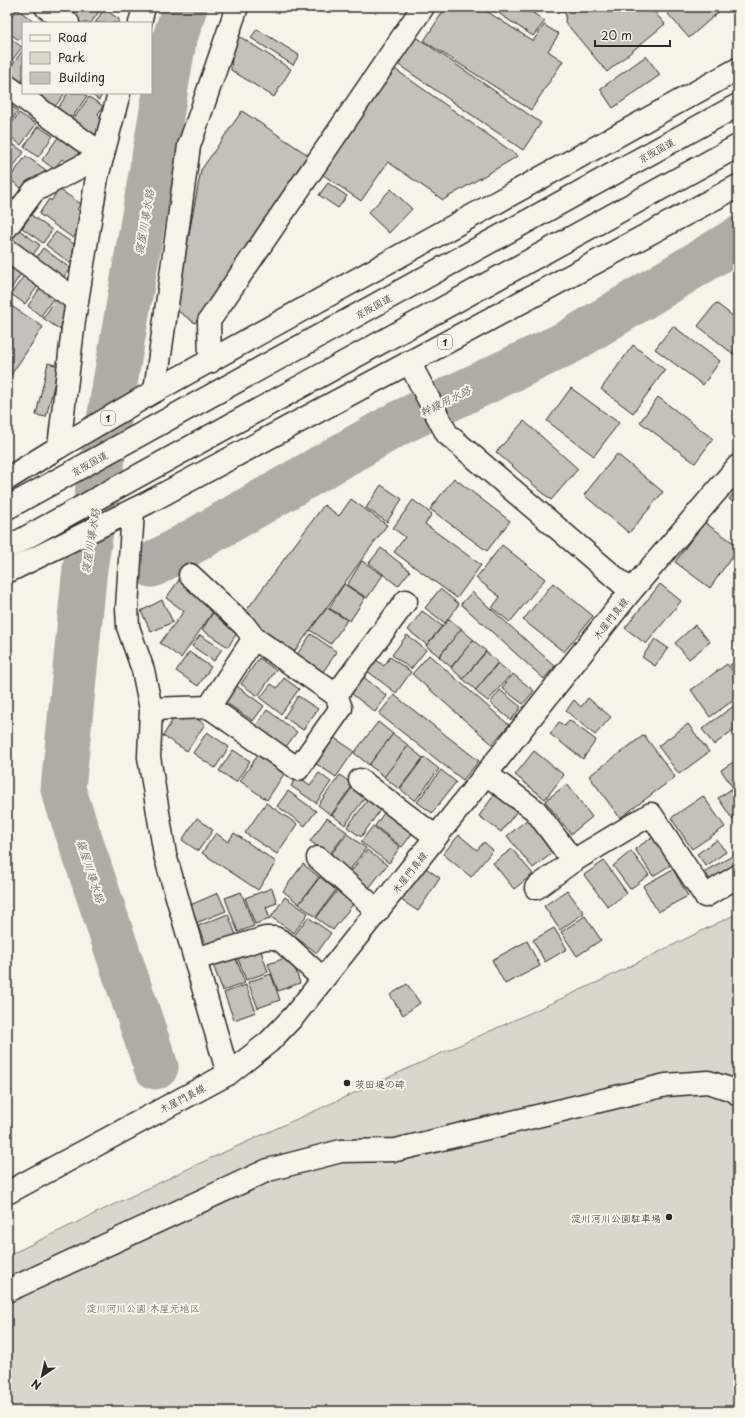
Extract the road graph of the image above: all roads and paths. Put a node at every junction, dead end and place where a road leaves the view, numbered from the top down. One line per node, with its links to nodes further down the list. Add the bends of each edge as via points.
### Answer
1 (46, 7): 5 (main road)
2 (144, 7): 6 (main road)
3 (237, 7): 20 (main road, via 189,146)
4 (423, 7): 18 (main road, via 210,321)
5 (67, 22)
6 (140, 22)
7 (738, 69): 18 (main road, 1)
8 (7, 86): 12 (main road)
9 (119, 94): 12 (main road)
10 (738, 105): 24 (main road, 京阪国道)
11 (738, 146): 26 (main road)
12 (103, 155): 14 (main road); 17 (main road, via 97,177)
13 (738, 186): 19 (main road, 1)
14 (15, 200): 15 (main road)
15 (7, 227)
16 (7, 250): 17 (main road)
17 (77, 301): 21 (main road)
18 (210, 362): 20 (main road, 1)
19 (409, 362): 25 (main road, 1); 29 (main road, via 448,434)
20 (163, 386): 21 (main road, 1)
21 (52, 451): 23 (main road, 1)
22 (738, 466): 29 (main road, 木屋門真線)
23 (7, 479)
24 (7, 508)
25 (132, 510): 27 (main road, 1); 34 (main road, via 128,627 143,670)
26 (7, 548)
27 (16, 568)
28 (190, 575): 31 (main road, via 244,625)
29 (632, 591): 35 (main road, 木屋門真線)
30 (406, 601): 32 (main road)
31 (254, 638): 32 (main road); 33 (main road)
32 (336, 695): 33 (main road, via 341,708 298,769)
33 (209, 707): 34 (main road)
34 (151, 709): 43 (main road, via 149,757 165,855)
35 (486, 774): 37 (main road, 木屋門真線); 39 (main road, via 536,810)
36 (360, 780): 37 (main road)
37 (436, 837): 42 (main road, 木屋門真線)
38 (318, 858): 42 (main road)
39 (573, 861): 40 (main road, via 651,814 705,896); 41 (main road)
40 (738, 876)
41 (536, 888)
42 (378, 911): 44 (main road, 木屋門真線)
43 (195, 959): 44 (main road, via 266,938 275,938 283,942); 45 (main road)
44 (323, 979): 45 (main road, 木屋門真線, via 294,1016 269,1042)
45 (228, 1074): 47 (main road, 木屋門真線)
46 (738, 1094): 48 (main road, via 736,1091 708,1082 666,1086 396,1150 341,1151 268,1170)
47 (7, 1193)
48 (7, 1291)

